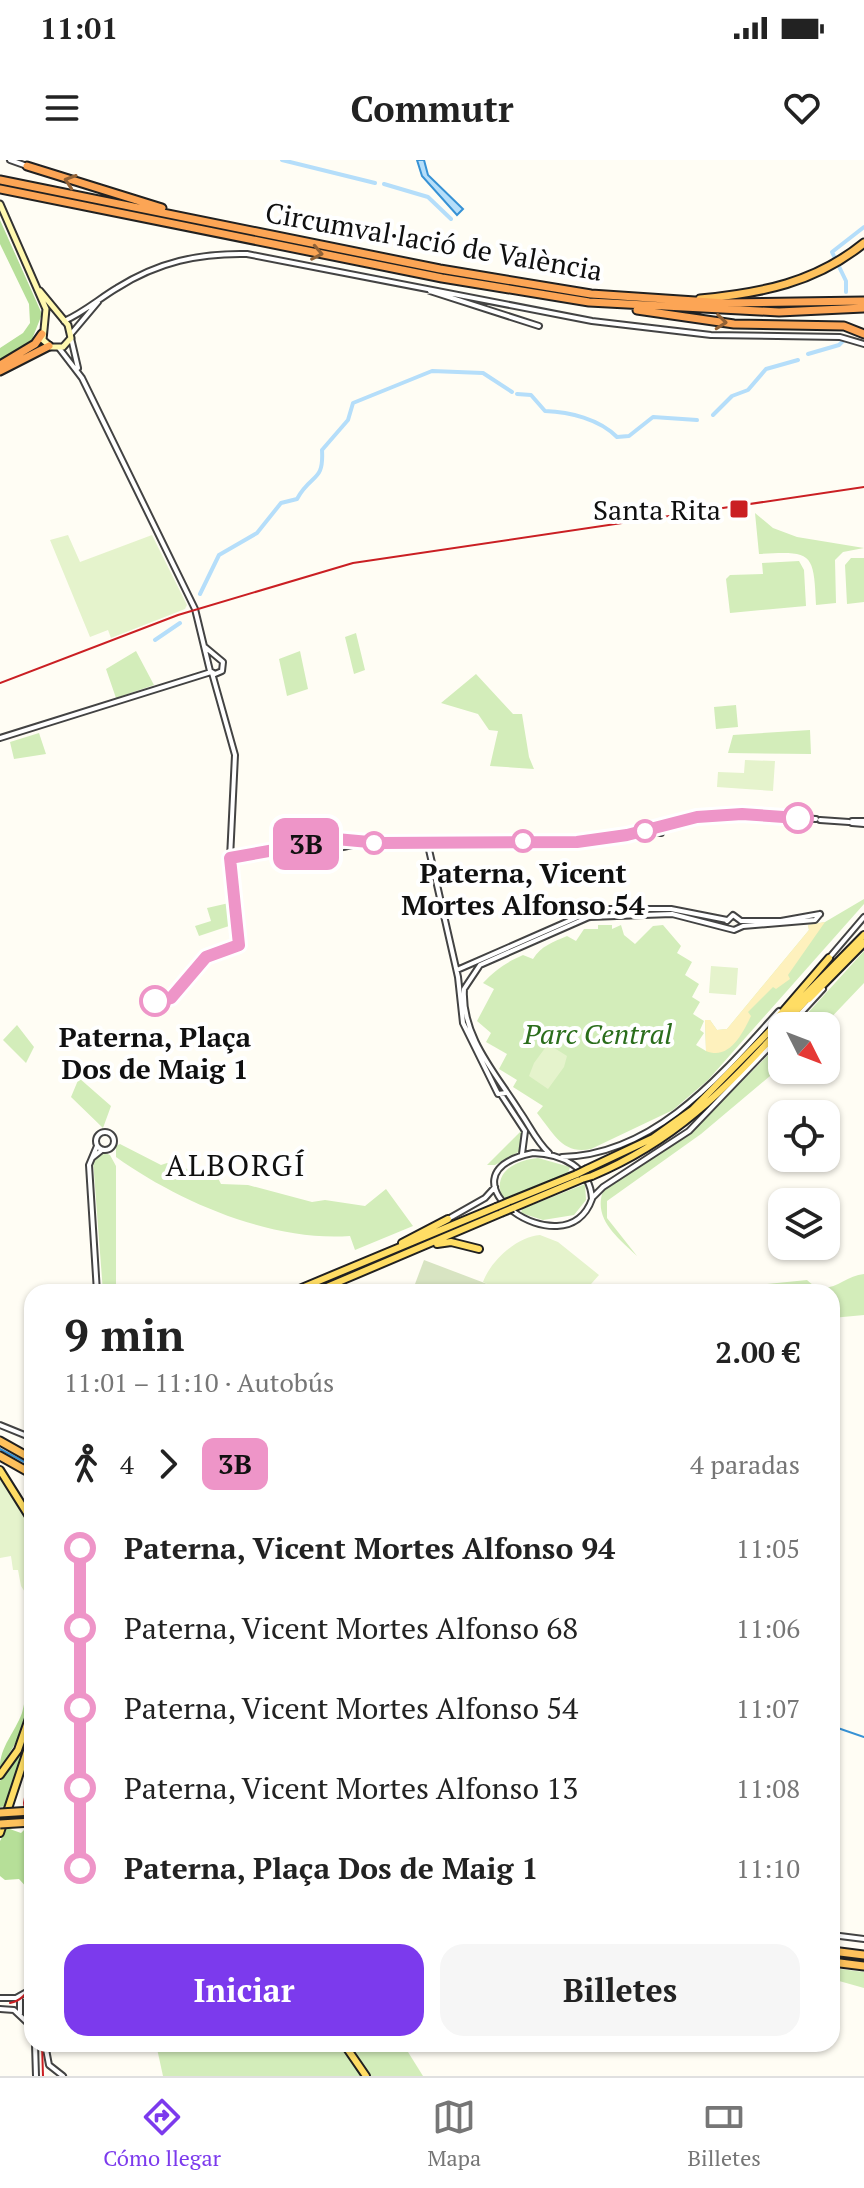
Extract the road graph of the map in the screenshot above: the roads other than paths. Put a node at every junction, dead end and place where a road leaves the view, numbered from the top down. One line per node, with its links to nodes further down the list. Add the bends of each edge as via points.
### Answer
1 (10, 160): 2 (street)
2 (27, 166): 5 (highway, one-way to 2)
3 (3, 185): 5 (highway, Circumval·lació de València); 8 (highway, Circumval·lació de València, one-way to 8)
4 (0, 204): 9 (main road)
5 (250, 230): 8 (highway, Circumval·lació de València)
6 (864, 243): 12 (highway, via 835,264 768,291)
7 (420, 287): 11 (street, via 232,253 171,262); 18 (street); 22 (street, via 534,312 677,332 840,337)
8 (537, 290): 10 (highway, Circumval·lació de València)
9 (40, 291): 16 (main road); 17 (main road)
10 (550, 292): 12 (highway, Circumval·lació de València); 14 (highway, Circumval·lació de València)
11 (105, 295): 16 (street); 21 (street)
12 (694, 300): 13 (highway, Circumval·lació de València)
13 (864, 301)
14 (589, 302): 15 (highway, Circumval·lació de València, via 779,312); 20 (highway, one-way to 20, via 754,325 844,326)
15 (864, 308)
16 (63, 320): 17 (main road); 21 (main road)
17 (47, 323): 19 (main road)
18 (539, 326)
19 (42, 334): 23 (main road); 25 (highway)
20 (864, 334)
21 (71, 336): 24 (main road); 26 (street)
22 (864, 344)
23 (49, 346): 24 (main road); 25 (highway)
24 (59, 348): 26 (street)
25 (0, 368)
26 (82, 378): 27 (street, via 195,609)
27 (205, 647): 28 (street); 29 (street)
28 (216, 658): 29 (street); 30 (street, via 224,667)
29 (209, 663): 30 (street)
30 (214, 673): 31 (street); 34 (street, via 235,755 230,858 291,845)
31 (0, 738)
32 (864, 823): 33 (street, via 741,815 697,817 581,842)
33 (427, 841): 35 (street); 46 (street)
34 (332, 844): 35 (street); 35 (street, via 336,851)
35 (342, 844)
36 (596, 910): 37 (street); 38 (street); 39 (street)
37 (672, 912): 39 (street); 41 (street)
38 (589, 915): 39 (street); 45 (street); 47 (street, via 480,965)
39 (596, 917)
40 (864, 917): 44 (street)
41 (727, 923): 42 (street, via 732,930); 42 (street, via 735,915)
42 (740, 924): 42 (street, via 805,922 820,914 781,921)
43 (864, 943): 49 (main road)
44 (829, 958): 54 (main road); 60 (street, via 719,1077 679,1111 604,1150)
45 (466, 965): 46 (street); 47 (street)
46 (457, 974): 47 (street); 55 (street, via 463,1023)
47 (470, 976): 55 (street, via 464,997 468,1020)
48 (789, 1012): 50 (main road, via 864,935)
49 (798, 1012)
50 (798, 1012)
51 (768, 1033): 54 (main road)
52 (768, 1040): 61 (main road, via 694,1117 641,1153)
53 (768, 1049): 63 (street, via 689,1131)
54 (726, 1076): 61 (main road, via 666,1129)
55 (499, 1089): 56 (street)
56 (504, 1095): 58 (street); 59 (street, via 525,1131)
57 (100, 1148): 57 (street, via 114,1145 111,1134 99,1134); 69 (street, via 91,1165)
58 (549, 1153): 59 (street); 60 (street)
59 (522, 1155): 62 (street, via 502,1167)
60 (562, 1157): 63 (street, via 585,1174)
61 (589, 1172): 64 (main road, bridge)
62 (495, 1187): 63 (street, via 503,1206 536,1223 576,1219); 65 (street)
63 (592, 1199)
64 (498, 1210): 67 (main road); 68 (main road)
65 (448, 1219): 68 (main road)
66 (479, 1249): 67 (main road, via 447,1242)
67 (410, 1251): 71 (main road)
68 (352, 1267): 70 (main road)
69 (98, 1284)
70 (311, 1284)
71 (334, 1284)
72 (0, 1425): 73 (street)
73 (24, 1435)
74 (0, 1440): 75 (highway)
75 (24, 1452)
76 (0, 1456): 78 (highway)
77 (0, 1470): 79 (main road)
78 (24, 1470)
79 (24, 1508)
80 (24, 1733): 82 (main road)
81 (24, 1760): 87 (main road)
82 (0, 1775)
83 (24, 1812): 84 (highway, bridge)
84 (0, 1813)
85 (24, 1822): 86 (highway, bridge)
86 (0, 1824)
87 (0, 1833)
88 (840, 1936): 89 (street)
89 (864, 1939)
90 (840, 1952): 91 (highway)
91 (864, 1955)
92 (840, 1963): 93 (highway)
93 (864, 1966)
94 (22, 1994): 95 (street); 97 (street, via 17,2005)
95 (0, 1998)
96 (0, 2009): 97 (street, via 14,2010)
97 (23, 2018)
98 (35, 2052): 101 (street)
99 (47, 2052): 102 (street, via 49,2065)
100 (351, 2052): 103 (main road)
101 (36, 2076)
102 (63, 2076)
103 (366, 2076)

